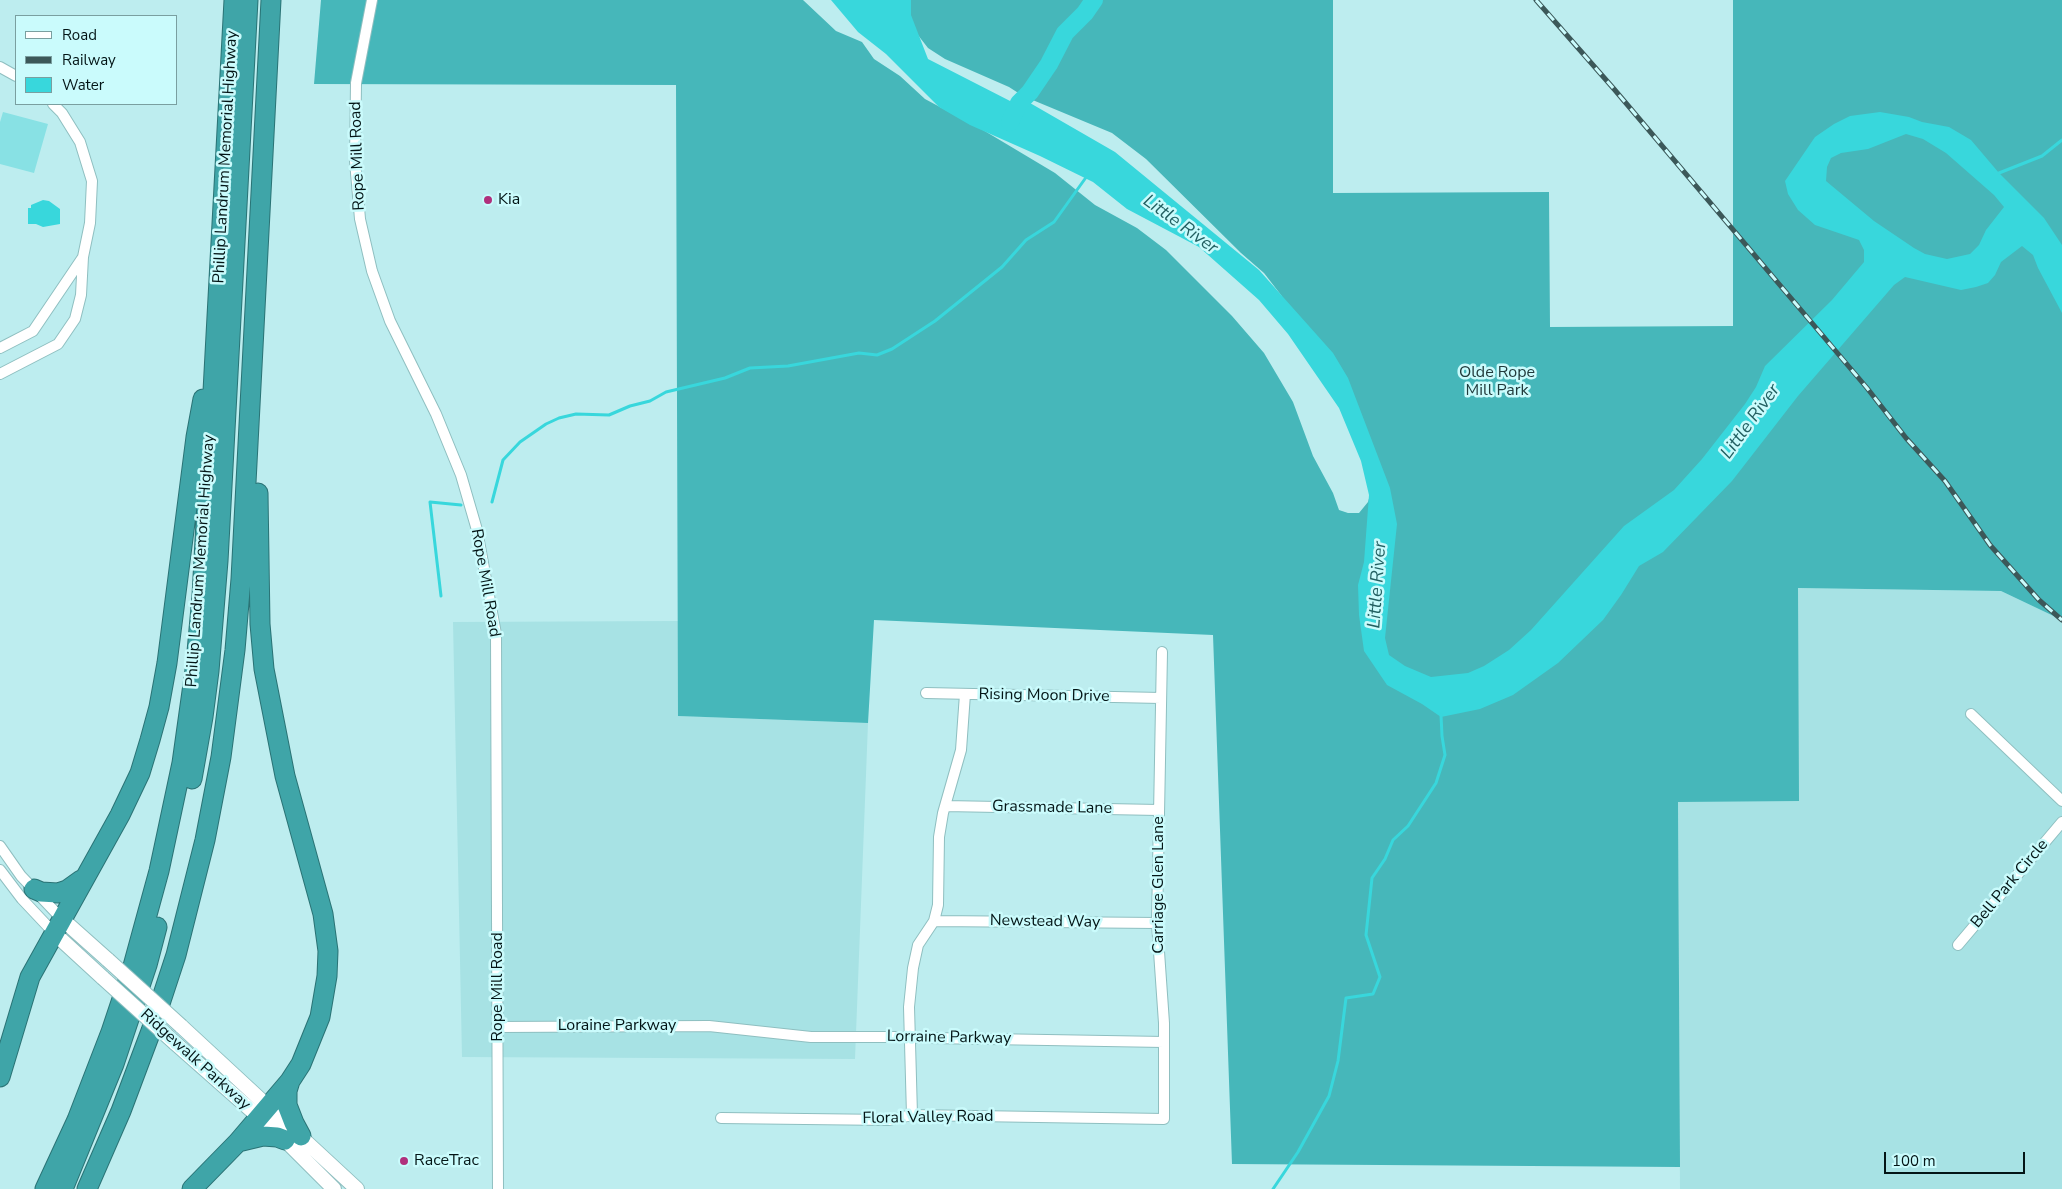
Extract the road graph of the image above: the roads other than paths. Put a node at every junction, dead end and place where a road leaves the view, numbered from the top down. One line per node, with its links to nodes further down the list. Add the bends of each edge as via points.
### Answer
1 (234, 0): 9 (highway, Phillip Landrum Memorial Highway)
2 (248, 0): 44 (highway, via 218,561 203,717 180,837 147,965 114,1064)
3 (271, 0): 11 (highway)
4 (372, 0): 30 (street, Rope Mill Road, via 356,83 355,161 360,219 372,270 390,321 436,414 461,475 477,530 496,634)
5 (0, 67): 6 (street)
6 (15, 75)
7 (54, 105): 8 (street, via 80,142 92,181)
8 (84, 257): 10 (street, via 33,331); 12 (street, via 75,319 58,344)
9 (217, 323): 24 (highway, via 196,437 160,707 131,794); 43 (highway, Phillip Landrum Memorial Highway, via 197,654 172,817 147,918 111,1032 77,1120)
10 (0, 348)
11 (252, 362): 35 (highway, via 264,669 285,776 323,914 328,951 320,1017 309,1048); 36 (highway, via 235,650 221,757 205,840 176,955)
12 (0, 374)
13 (1162, 652): 16 (street, Carriage Glen Lane)
14 (926, 693): 15 (street, Rising Moon Drive)
15 (965, 694): 16 (street, Rising Moon Drive); 19 (street, via 961,750)
16 (1161, 698): 20 (street, Carriage Glen Lane)
17 (1971, 714): 18 (street)
18 (2062, 802)
19 (945, 806): 20 (street, Grassmade Lane); 26 (street, via 939,837 938,905)
20 (1159, 810): 27 (street, Carriage Glen Lane)
21 (2062, 822): 29 (street, Bell Park Circle)
22 (0, 846): 25 (street)
23 (0, 870): 28 (street, via 28,906)
24 (84, 878): 25 (highway, via 58,894); 28 (highway)
25 (34, 889): 28 (street)
26 (934, 921): 27 (street, Newstead Way); 32 (street, via 918,945 913,968 909,1006)
27 (1157, 923): 33 (street, Carriage Glen Lane)
28 (58, 926): 34 (highway, via 30,976); 37 (main road, Ridgewalk Parkway, bridge, via 108,960 181,1026); 37 (main road, Ridgewalk Parkway, bridge, via 102,978 175,1043)
29 (1958, 945)
30 (498, 1028): 31 (street, Loraine Parkway, via 709,1026); 50 (street, Rope Mill Road)
31 (735, 1029): 32 (street, Lorraine Parkway, via 810,1037)
32 (911, 1037): 33 (street, Lorraine Parkway); 38 (street)
33 (1164, 1042): 40 (street, Carriage Glen Lane)
34 (0, 1077)
35 (290, 1081): 37 (highway); 41 (highway, via 287,1104 294,1123)
36 (121, 1112): 45 (highway); 46 (highway)
37 (264, 1112): 41 (main road, Ridgewalk Parkway); 42 (highway)
38 (912, 1115): 39 (street, Floral Valley Road, via 889,1120); 40 (street, Floral Valley Road)
39 (722, 1118)
40 (1164, 1118)
41 (293, 1138): 42 (highway, via 263,1136); 48 (main road, Ridgewalk Parkway); 49 (main road, Ridgewalk Parkway)
42 (238, 1142): 47 (highway)
43 (45, 1189)
44 (63, 1189)
45 (78, 1189)
46 (87, 1189)
47 (192, 1189)
48 (334, 1189)
49 (358, 1189)
50 (498, 1189)

